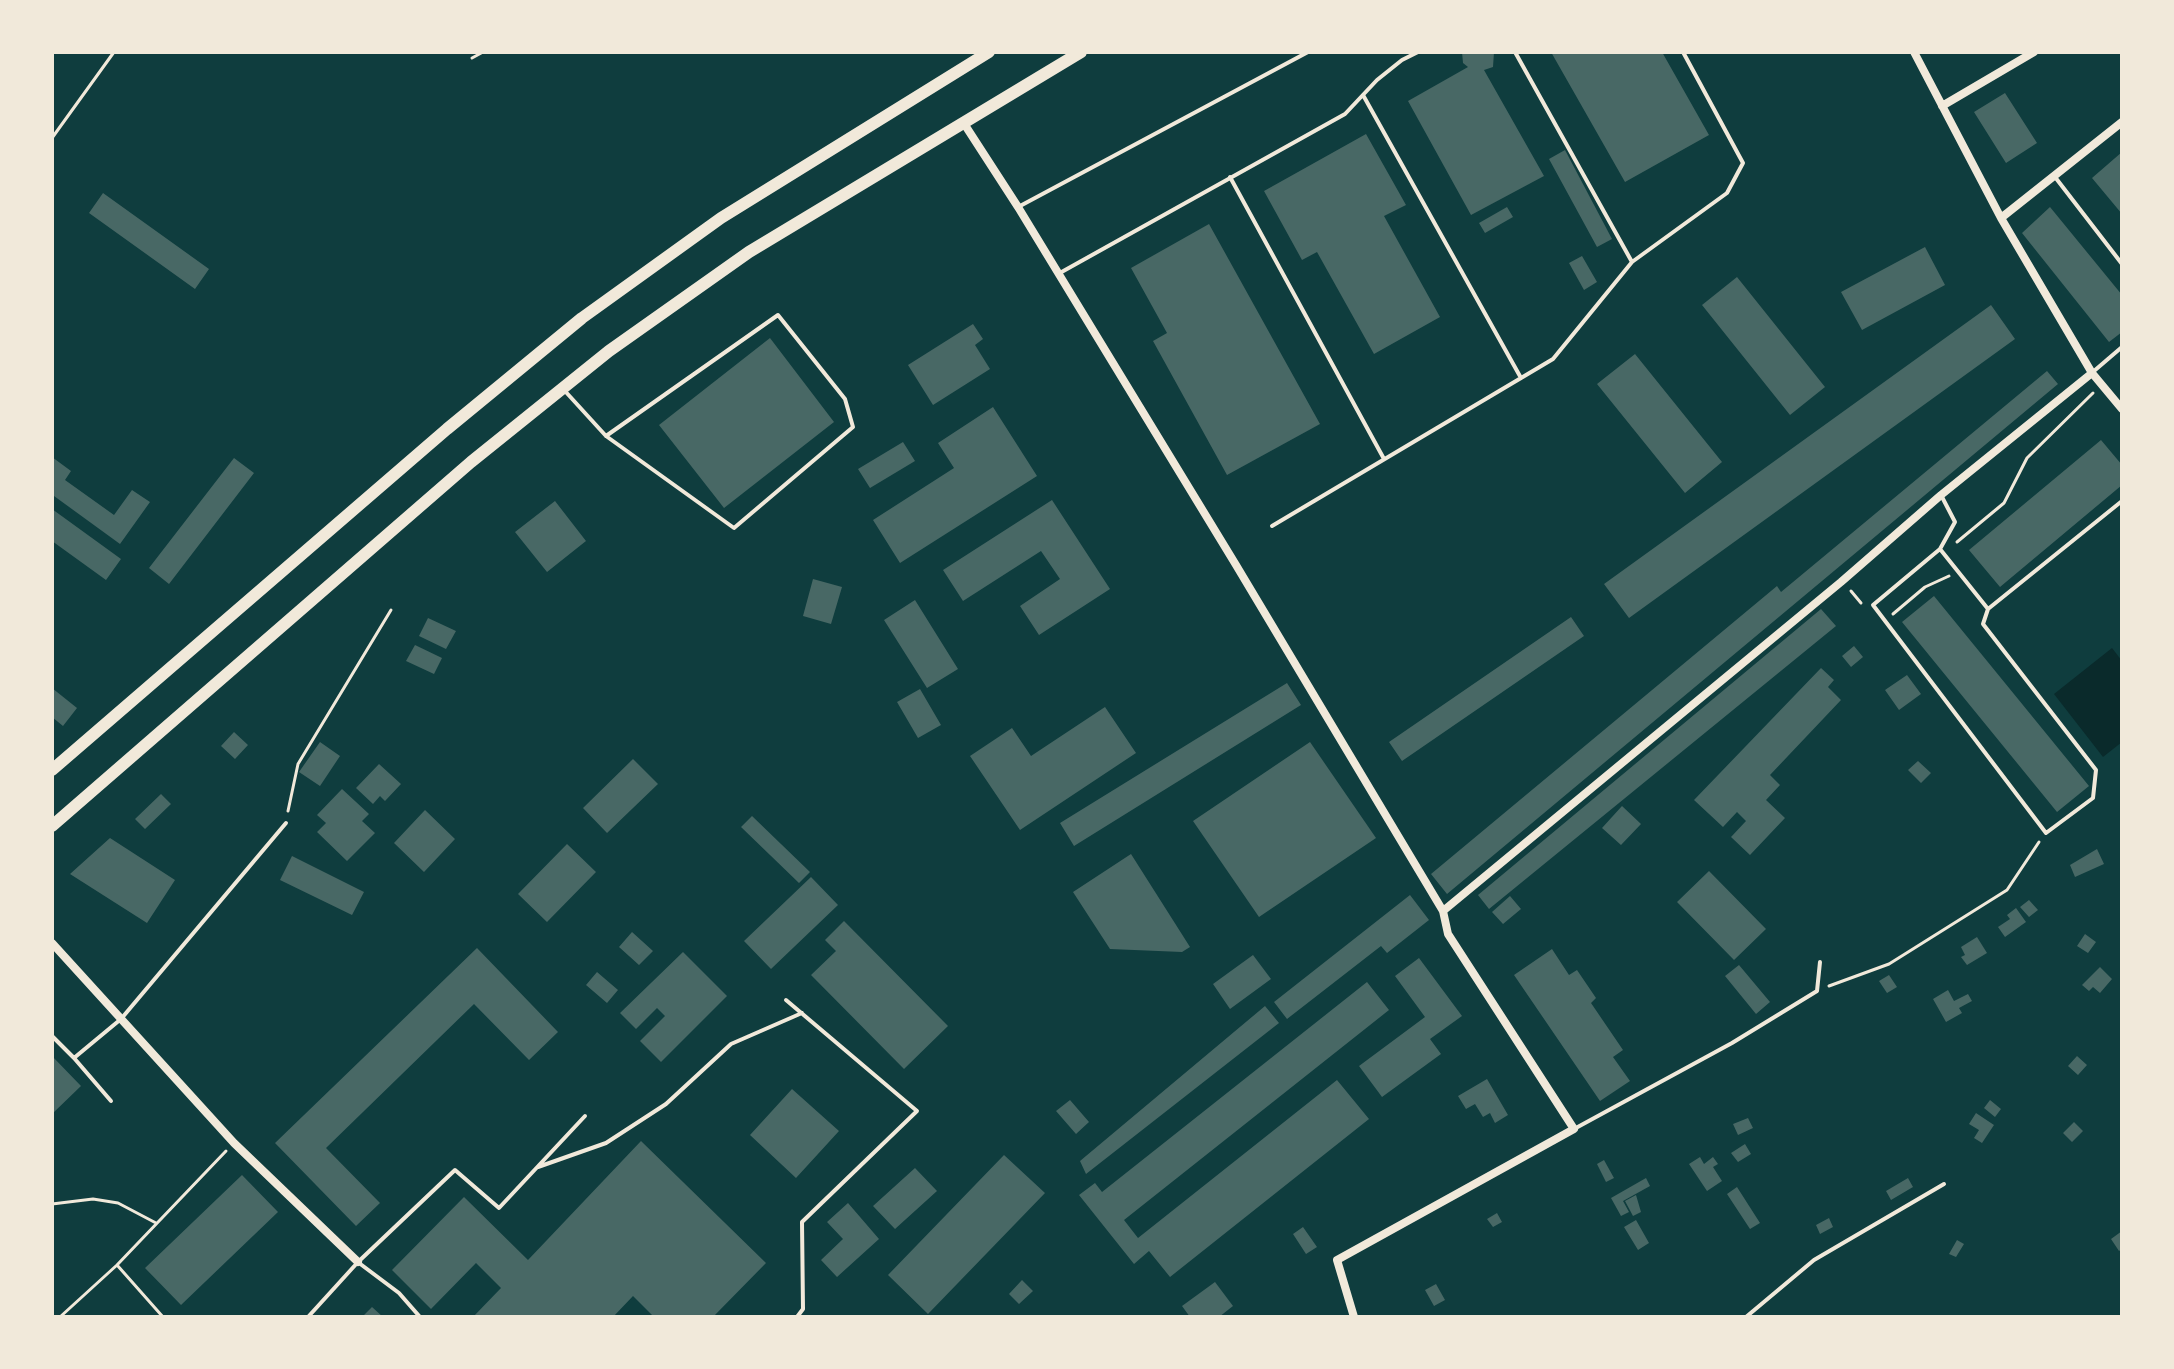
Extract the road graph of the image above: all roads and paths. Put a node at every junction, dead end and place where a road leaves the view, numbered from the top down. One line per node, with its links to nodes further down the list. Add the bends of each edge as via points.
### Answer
1 (114, 52): 16 (path)
2 (483, 52): 11 (path)
3 (989, 52): 43 (main road, via 721,218 582,318)
4 (1081, 52): 14 (main road)
5 (1308, 52): 19 (lane)
6 (1418, 52): 12 (lane)
7 (1515, 52): 21 (lane)
8 (1683, 52): 21 (lane, via 1743,163 1727,193)
9 (1914, 52): 13 (street)
10 (2034, 52): 13 (street)
11 (472, 58)
12 (1363, 95): 18 (lane, via 1345,114); 26 (lane)
13 (1942, 106): 20 (street)
14 (963, 122): 19 (street); 28 (main road, via 749,252)
15 (2122, 122): 17 (street)
16 (52, 138)
17 (2054, 176): 20 (street); 22 (lane)
18 (1230, 177): 23 (lane); 31 (lane)
19 (1018, 207): 23 (street)
20 (2001, 218): 25 (street)
21 (1632, 262): 26 (lane, via 1553,359)
22 (2122, 264)
23 (1057, 274): 47 (street)
24 (2122, 347): 25 (lane)
25 (2092, 373): 27 (street); 32 (street)
26 (1521, 378): 31 (lane)
27 (2102, 385): 29 (street); 35 (path, via 2027,458 2004,503)
28 (563, 389): 30 (lane); 45 (main road, via 471,462)
29 (2122, 409)
30 (606, 436): 30 (lane, via 734,528 853,427 845,399 778,315)
31 (1384, 459): 34 (lane)
32 (1941, 495): 36 (lane, via 1955,522); 38 (street)
33 (2122, 501): 40 (lane)
34 (1272, 526)
35 (1956, 543)
36 (1940, 549): 37 (lane); 39 (lane)
37 (1957, 570): 40 (lane); 42 (path, via 1925,587)
38 (1841, 582): 39 (path, via 1863,604); 47 (street)
39 (1873, 605): 42 (lane)
40 (1988, 609): 46 (lane, via 1983,624 2096,770 2093,798)
41 (391, 610): 44 (path, via 298,764)
42 (1884, 621): 46 (lane)
43 (52, 770)
44 (286, 823): 55 (lane)
45 (52, 827)
46 (2046, 833): 52 (path, via 2007,890 1889,964)
47 (1443, 911): 60 (street, via 1448,934)
48 (52, 943): 50 (street)
49 (52, 952): 50 (street)
50 (62, 957): 55 (street)
51 (1820, 962): 52 (lane)
52 (1817, 991): 60 (lane)
53 (786, 1000): 54 (lane)
54 (802, 1013): 62 (lane, via 731,1044 666,1104 606,1143); 72 (lane, via 917,1111 802,1222 803,1309)
55 (121, 1019): 57 (lane); 61 (street)
56 (52, 1036): 57 (lane)
57 (74, 1058): 58 (lane)
58 (111, 1101)
59 (585, 1116): 62 (lane)
60 (1574, 1129): 73 (street, via 1337,1260)
61 (234, 1143): 65 (path); 66 (street)
62 (536, 1168): 66 (lane, via 499,1208 455,1170)
63 (1944, 1184): 74 (lane, via 1814,1260)
64 (52, 1204): 65 (path, via 93,1199 118,1203)
65 (156, 1223): 67 (path)
66 (358, 1262): 70 (lane); 71 (lane, via 399,1293)
67 (117, 1265): 68 (path); 69 (path)
68 (60, 1317)
69 (163, 1317)
70 (308, 1317)
71 (420, 1317)
72 (797, 1317)
73 (1354, 1317)
74 (1746, 1317)

